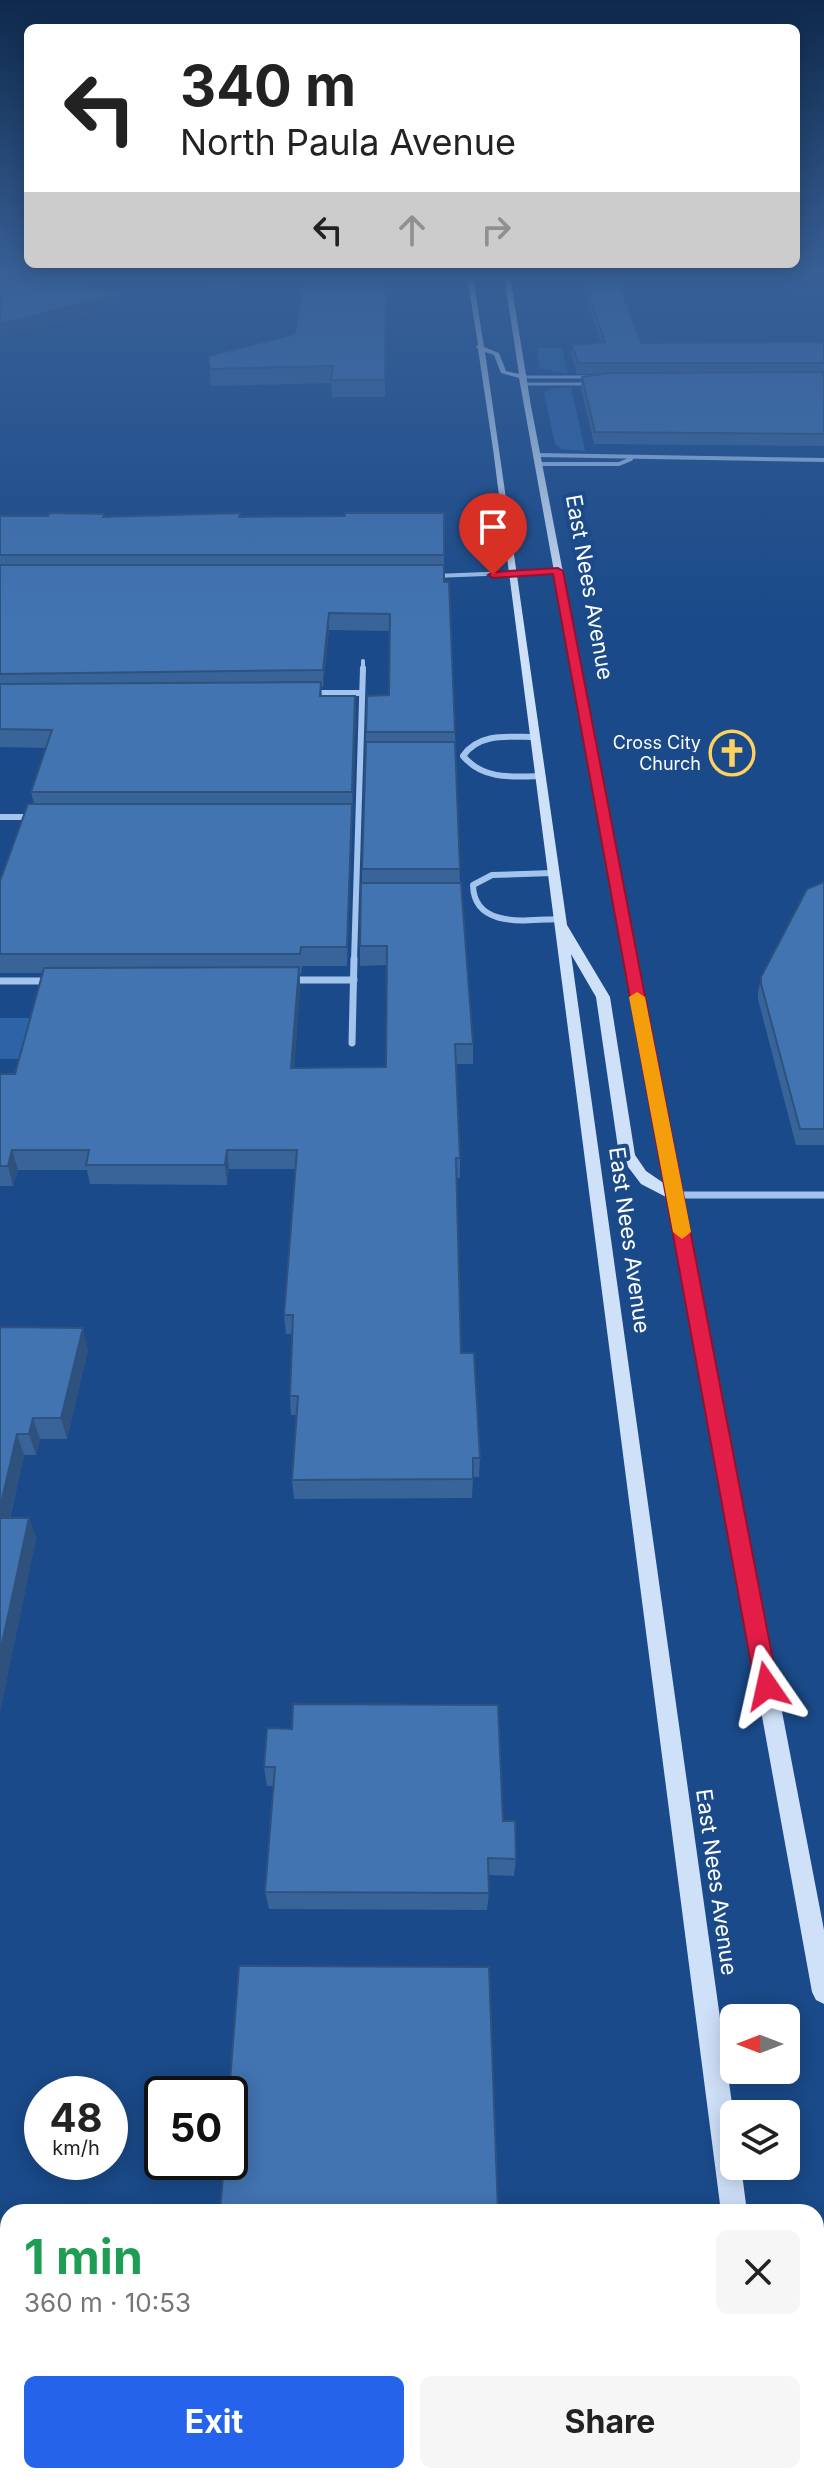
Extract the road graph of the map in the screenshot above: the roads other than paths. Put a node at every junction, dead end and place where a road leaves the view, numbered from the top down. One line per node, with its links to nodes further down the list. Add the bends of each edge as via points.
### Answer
1 (487, 392): 7 (main road, East Nees Avenue)
2 (525, 392): 3 (main road, East Nees Avenue)
3 (538, 459): 4 (street); 4 (street, via 619,464); 6 (main road, East Nees Avenue)
4 (632, 459): 5 (street)
5 (824, 460)
6 (558, 571): 7 (street); 31 (main road, East Nees Avenue)
7 (512, 574): 8 (street); 12 (main road, East Nees Avenue)
8 (427, 576)
9 (363, 661): 10 (street)
10 (362, 693): 11 (street); 13 (street)
11 (299, 694)
12 (535, 737): 16 (street, via 485,739); 17 (main road, East Nees Avenue)
13 (360, 756): 14 (street); 19 (street)
14 (374, 756)
15 (452, 756): 16 (street)
16 (463, 756): 17 (street, via 480,772)
17 (541, 776): 22 (main road, East Nees Avenue)
18 (343, 816): 19 (street)
19 (358, 816): 23 (street)
20 (0, 817): 21 (street)
21 (47, 817)
22 (553, 873): 25 (main road, East Nees Avenue); 25 (street, via 492,875 473,885 471,896 486,914 500,918)
23 (356, 896): 24 (street); 27 (street)
24 (372, 896)
25 (559, 919): 31 (main road, via 603,997 627,1155 640,1177); 34 (main road, East Nees Avenue)
26 (277, 980): 27 (street)
27 (354, 980): 30 (street)
28 (0, 981): 29 (street)
29 (62, 981)
30 (352, 1043)
31 (675, 1195): 32 (street); 33 (main road, East Nees Avenue)
32 (824, 1195)
33 (824, 1992)
34 (733, 2204)

